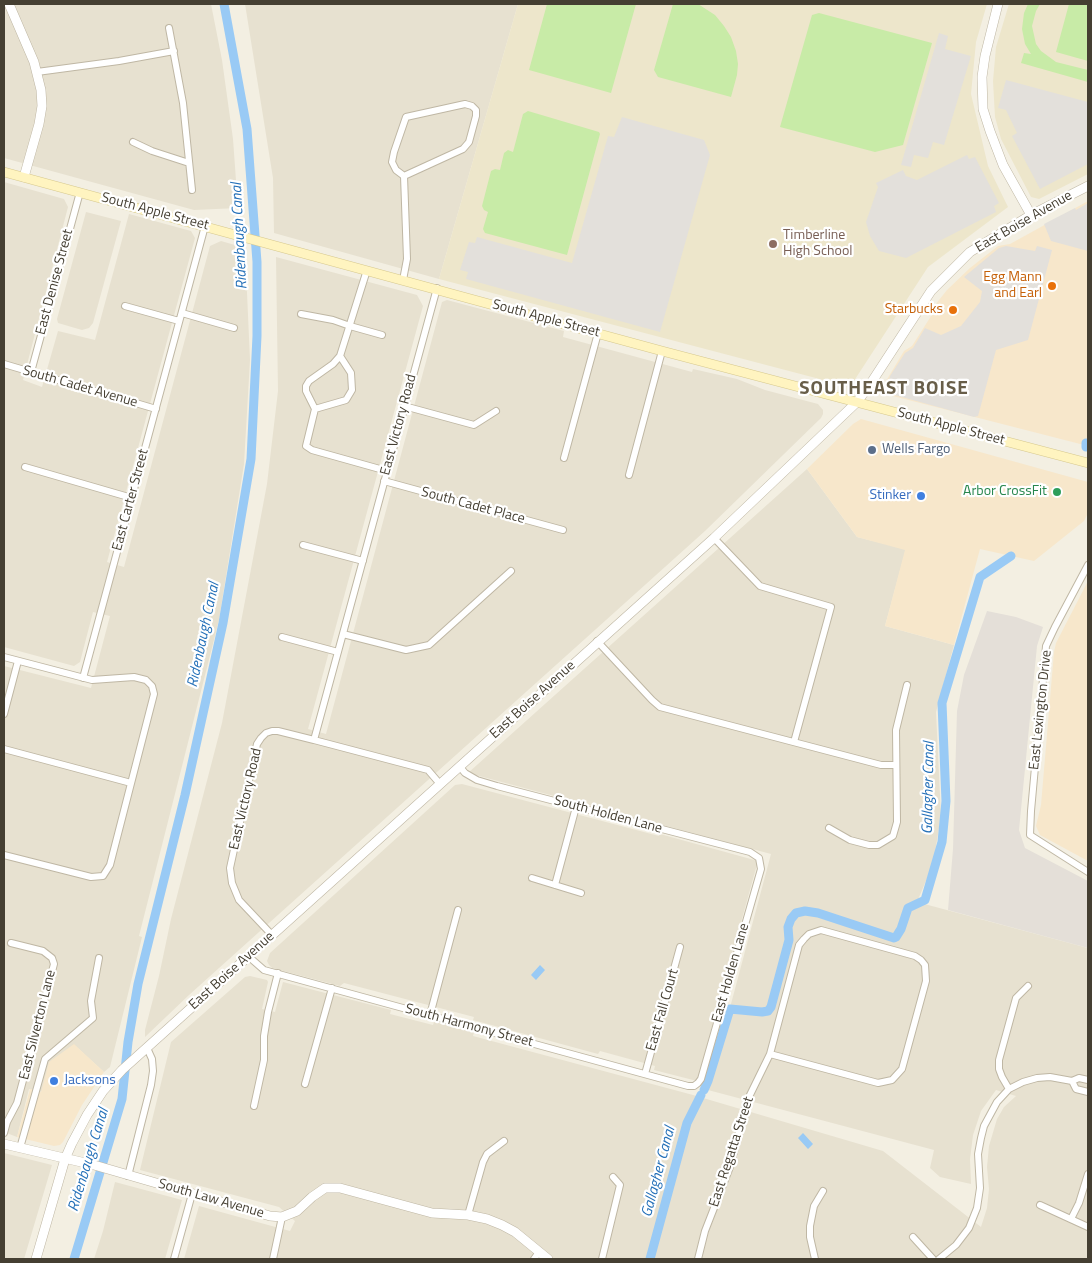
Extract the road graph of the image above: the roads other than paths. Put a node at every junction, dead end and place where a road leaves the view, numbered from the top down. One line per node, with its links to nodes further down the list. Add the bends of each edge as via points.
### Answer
1 (9, 4): 5 (street)
2 (998, 4): 14 (street, via 985,56 983,109 1003,165)
3 (169, 28): 4 (street)
4 (174, 51): 5 (street); 7 (street)
5 (37, 72): 10 (street, via 42,106)
6 (133, 142): 7 (street)
7 (190, 163): 12 (street)
8 (4, 172): 10 (main road, South Apple Street)
9 (404, 176): 9 (street, via 464,149 469,142 476,110 465,104 406,117 392,162); 17 (street, via 407,259)
10 (24, 178): 13 (main road, South Apple Street)
11 (1088, 186): 14 (street, East Boise Avenue)
12 (192, 190)
13 (80, 192): 15 (main road, South Apple Street); 30 (street, East Denise Street)
14 (1031, 215): 31 (street, East Boise Avenue, via 970,252 931,291)
15 (205, 226): 16 (main road, South Apple Street); 20 (street, East Carter Street)
16 (367, 270): 17 (main road, South Apple Street); 23 (street)
17 (403, 280): 18 (main road, South Apple Street)
18 (437, 288): 25 (main road, South Apple Street); 32 (street, East Victory Road)
19 (124, 306): 22 (street)
20 (182, 313): 22 (street, East Carter Street); 24 (street)
21 (301, 314): 23 (street)
22 (180, 321): 33 (street, East Carter Street)
23 (350, 326): 26 (street); 28 (street)
24 (234, 328)
25 (598, 333): 27 (main road, South Apple Street); 36 (street)
26 (382, 335)
27 (662, 351): 31 (main road, South Apple Street); 40 (street)
28 (340, 356): 34 (street, via 306,386); 34 (street, via 351,373 352,390 346,400)
29 (4, 364): 30 (street, South Cadet Avenue)
30 (31, 372): 33 (street, South Cadet Avenue)
31 (857, 402): 37 (main road, South Apple Street); 44 (street, East Boise Avenue)
32 (404, 406): 35 (street, via 474,425); 39 (street, East Victory Road)
33 (156, 409): 42 (street, East Carter Street)
34 (315, 409): 39 (street, via 306,446)
35 (496, 411)
36 (564, 458)
37 (1088, 463)
38 (25, 467): 42 (street)
39 (387, 471): 41 (street, East Victory Road)
40 (629, 475)
41 (384, 481): 43 (street, South Cadet Place); 46 (street, East Victory Road)
42 (132, 498): 55 (street, East Carter Street)
43 (563, 530)
44 (714, 538): 51 (street, East Boise Avenue); 59 (street, via 760,586 831,607)
45 (303, 545): 46 (street)
46 (363, 561): 49 (street, East Victory Road)
47 (1088, 565): 69 (street, East Lexington Drive, via 1046,646 1030,835)
48 (510, 571): 49 (street, via 429,645 406,650)
49 (343, 634): 52 (street, East Victory Road)
50 (282, 637): 52 (street)
51 (597, 641): 59 (street, via 660,707); 62 (street, East Boise Avenue)
52 (338, 652): 58 (street, East Victory Road)
53 (4, 657): 54 (street)
54 (18, 661): 55 (street); 57 (street)
55 (83, 678): 63 (street, via 134,677 146,680 152,686 154,694)
56 (907, 685): 61 (street, via 896,730)
57 (4, 714)
58 (314, 740): 64 (street, via 428,770); 74 (street, East Victory Road, via 278,730 266,733 257,744 230,868 238,900)
59 (794, 742): 61 (street, via 880,765)
60 (4, 749): 63 (street)
61 (896, 765): 66 (street, via 897,822 892,836 878,845 869,845 850,840)
62 (460, 767): 64 (street, East Boise Avenue); 65 (street, South Holden Lane, via 477,780)
63 (131, 783): 67 (street, via 110,865 103,876 91,877)
64 (440, 784): 74 (street, East Boise Avenue)
65 (576, 807): 68 (street, South Holden Lane, via 750,852); 71 (street)
66 (829, 828)
67 (4, 854)
68 (758, 858): 89 (street, East Holden Lane, via 758,878 701,1079)
69 (1088, 872)
70 (532, 878): 71 (street)
71 (555, 885): 72 (street)
72 (581, 893)
73 (458, 910): 82 (street)
74 (272, 935): 77 (street, East Boise Avenue)
75 (11, 943): 93 (street, East Silverton Lane, via 43,951 54,964 17,1104)
76 (680, 947): 85 (street, East Fall Court)
77 (248, 956): 79 (street, South Harmony Street, via 264,970); 83 (street, East Boise Avenue)
78 (99, 958): 96 (street, via 91,1002 93,1018 45,1058)
79 (278, 973): 81 (street, South Harmony Street); 92 (street, via 268,1012 264,1060)
80 (1028, 986): 90 (street, via 1016,998 999,1060 1002,1077)
81 (332, 988): 82 (street, South Harmony Street); 88 (street)
82 (430, 1015): 85 (street, South Harmony Street)
83 (147, 1048): 97 (street, East Boise Avenue, via 103,1091); 99 (street, via 152,1059 151,1085)
84 (770, 1054): 84 (street, East Regatta Street, via 799,945 810,934 821,930 915,956 925,965 926,981 902,1068 892,1080 878,1083); 115 (street, East Regatta Street, via 747,1102 730,1167 705,1231)
85 (645, 1074): 89 (street, South Harmony Street)
86 (1088, 1080): 87 (street, via 1079,1078)
87 (1072, 1081): 90 (street, via 1037,1078); 91 (street, via 1076,1088)
88 (306, 1084)
89 (694, 1086)
90 (1010, 1089): 118 (street, via 997,1102 984,1126 978,1154 978,1208 969,1228)
91 (1088, 1092)
92 (254, 1106)
93 (4, 1133)
94 (504, 1141): 104 (street, via 482,1162)
95 (4, 1144): 96 (street, South Law Avenue)
96 (20, 1148): 97 (street, South Law Avenue)
97 (65, 1159): 99 (street, South Law Avenue); 110 (street, East Boise Avenue)
98 (1088, 1174): 106 (street)
99 (128, 1176): 102 (street, South Law Avenue)
100 (613, 1176): 114 (street, via 620,1185)
101 (823, 1191): 116 (street, via 814,1206 810,1226)
102 (192, 1194): 105 (street, South Law Avenue); 111 (street)
103 (1040, 1205): 106 (street)
104 (468, 1215): 105 (street, South Law Avenue, via 432,1212 340,1188 326,1188 297,1211); 109 (street, South Law Avenue, via 487,1219 515,1232)
105 (282, 1217): 112 (street)
106 (1071, 1219): 107 (street)
107 (1088, 1227)
108 (913, 1237): 117 (street)
109 (536, 1255): 113 (street, South Law Avenue)
110 (36, 1259)
111 (174, 1259)
112 (273, 1259)
113 (548, 1259)
114 (602, 1259)
115 (698, 1259)
116 (815, 1259)
117 (933, 1259)
118 (939, 1259)

